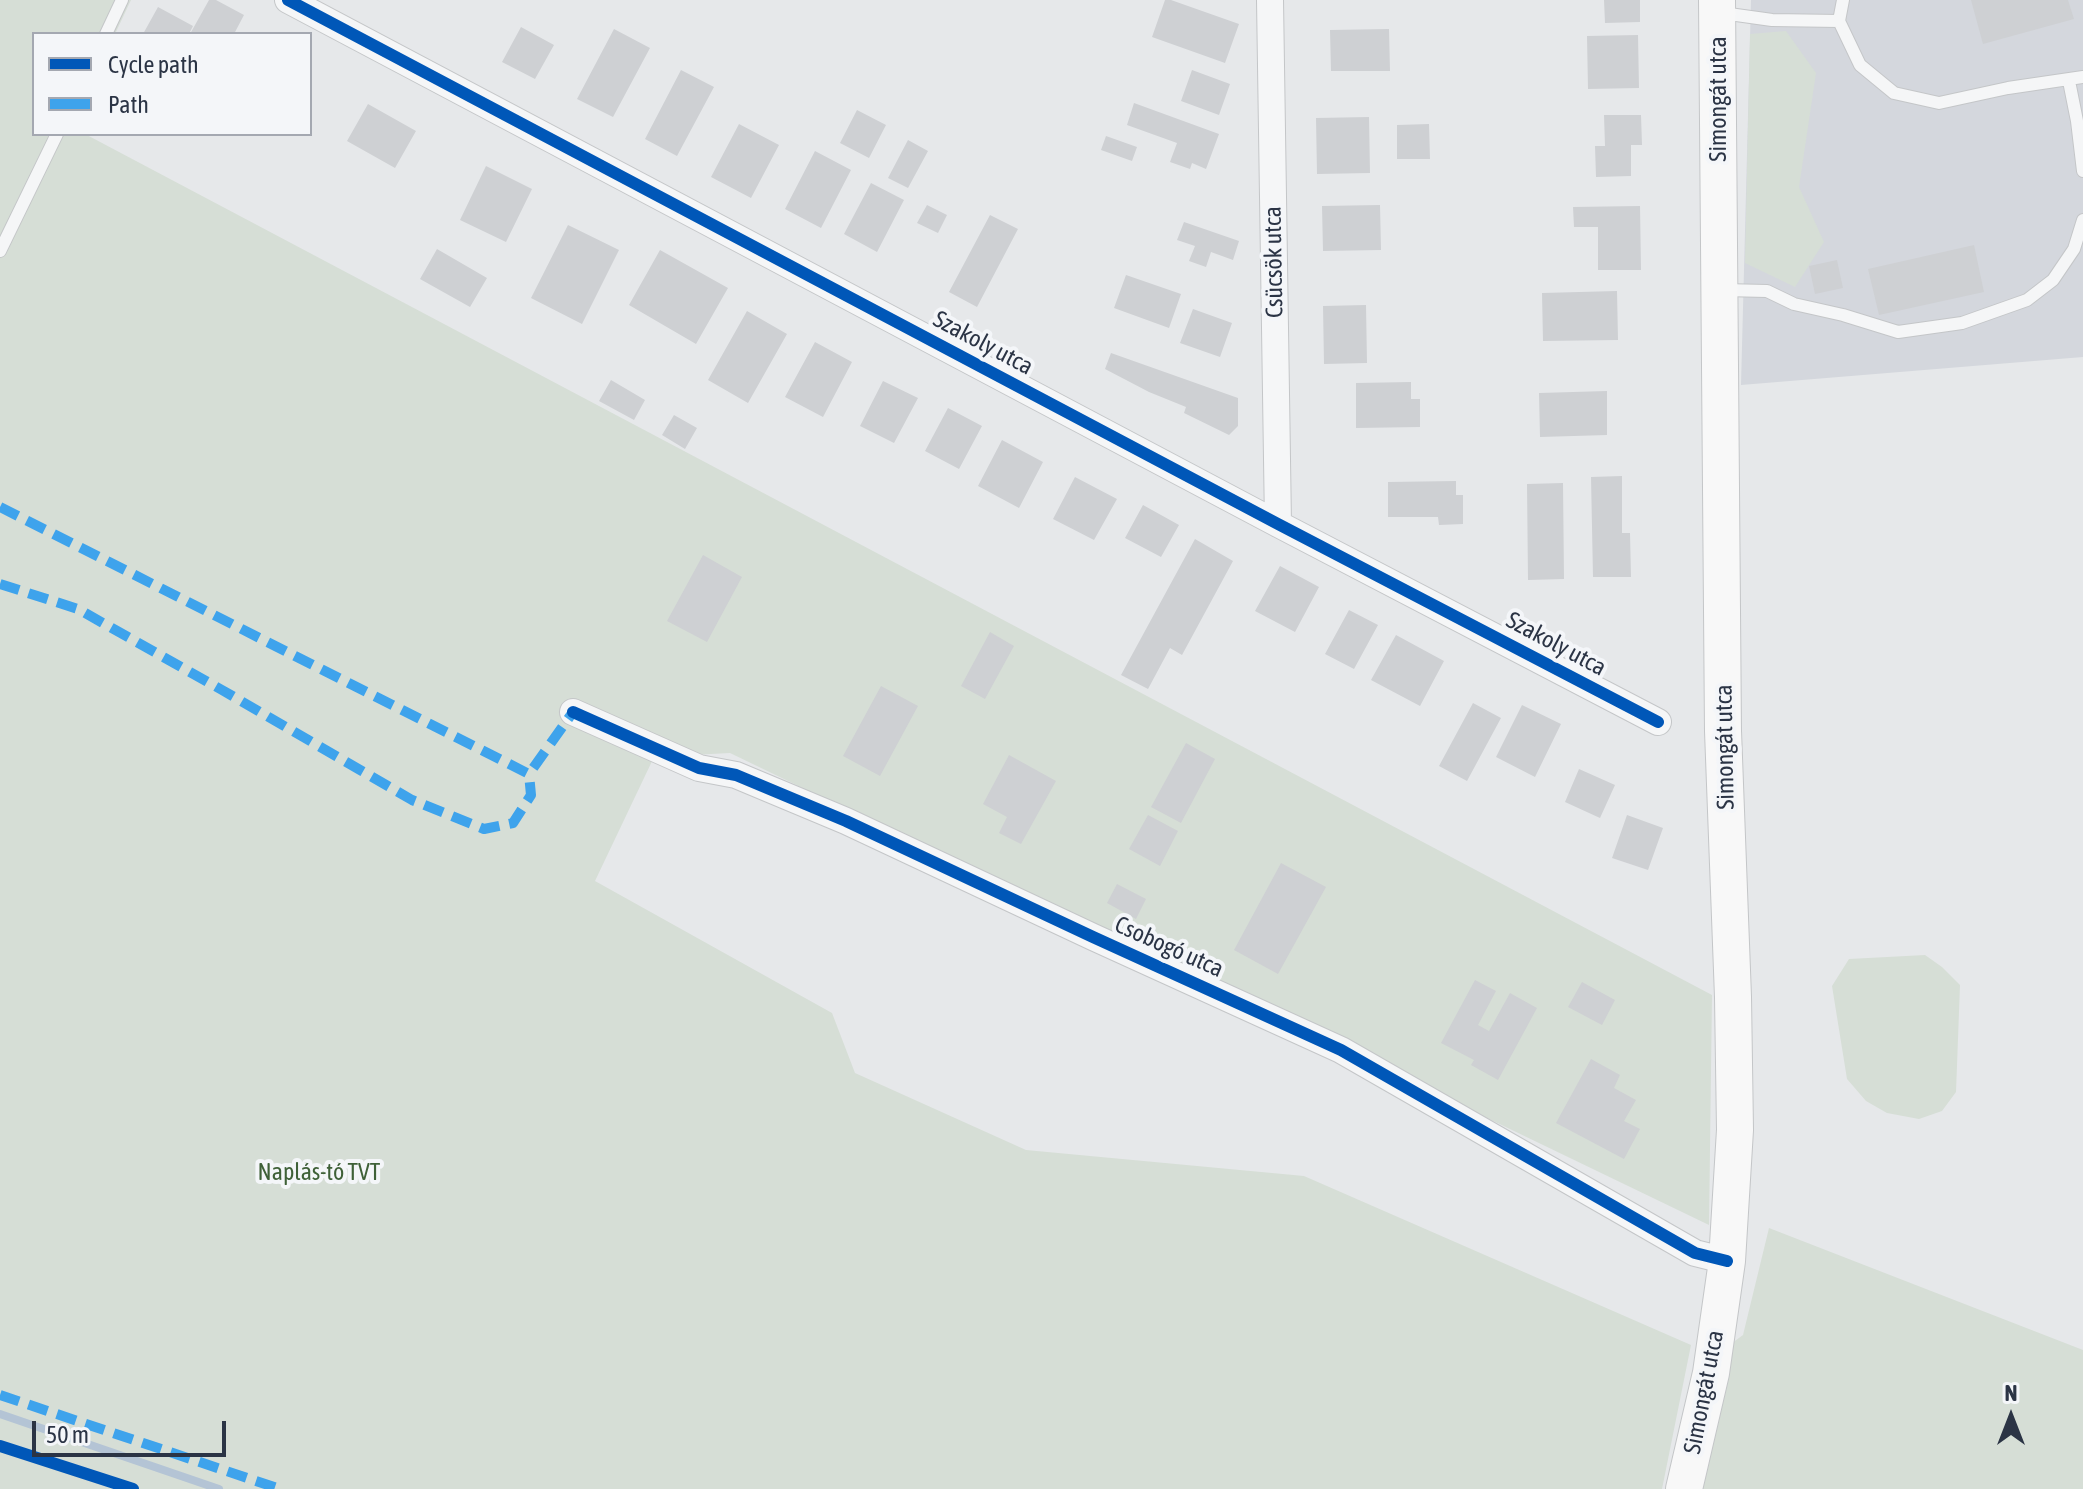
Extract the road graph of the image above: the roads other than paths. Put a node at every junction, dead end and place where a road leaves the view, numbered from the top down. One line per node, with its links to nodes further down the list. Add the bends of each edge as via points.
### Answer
1 (122, 0): 7 (lane)
2 (288, 0): 15 (street, Szakoly utca)
3 (1270, 0): 15 (street, Csücsök utca)
4 (1843, 0): 6 (lane)
5 (1717, 6): 6 (lane, via 1772,20); 14 (main road, Simongát utca)
6 (1839, 21): 9 (lane, via 1860,65 1894,93 1939,103)
7 (107, 32)
8 (2083, 77): 9 (lane)
9 (2069, 81): 11 (lane)
10 (56, 136): 13 (lane)
11 (2083, 171)
12 (2083, 220): 14 (lane, via 2074,249 2053,280 2027,300 1962,323 1898,332 1794,304 1767,291)
13 (0, 251)
14 (1720, 290): 18 (main road, Simongát utca, via 1723,731 1735,1130)
15 (1278, 524): 17 (street, Szakoly utca)
16 (573, 712): 18 (street, Csobogó utca, via 699,768 736,775 846,821 1341,1050 1695,1253)
17 (1658, 722)
18 (1727, 1261): 19 (main road, Simongát utca, via 1711,1373)
19 (1684, 1489)

